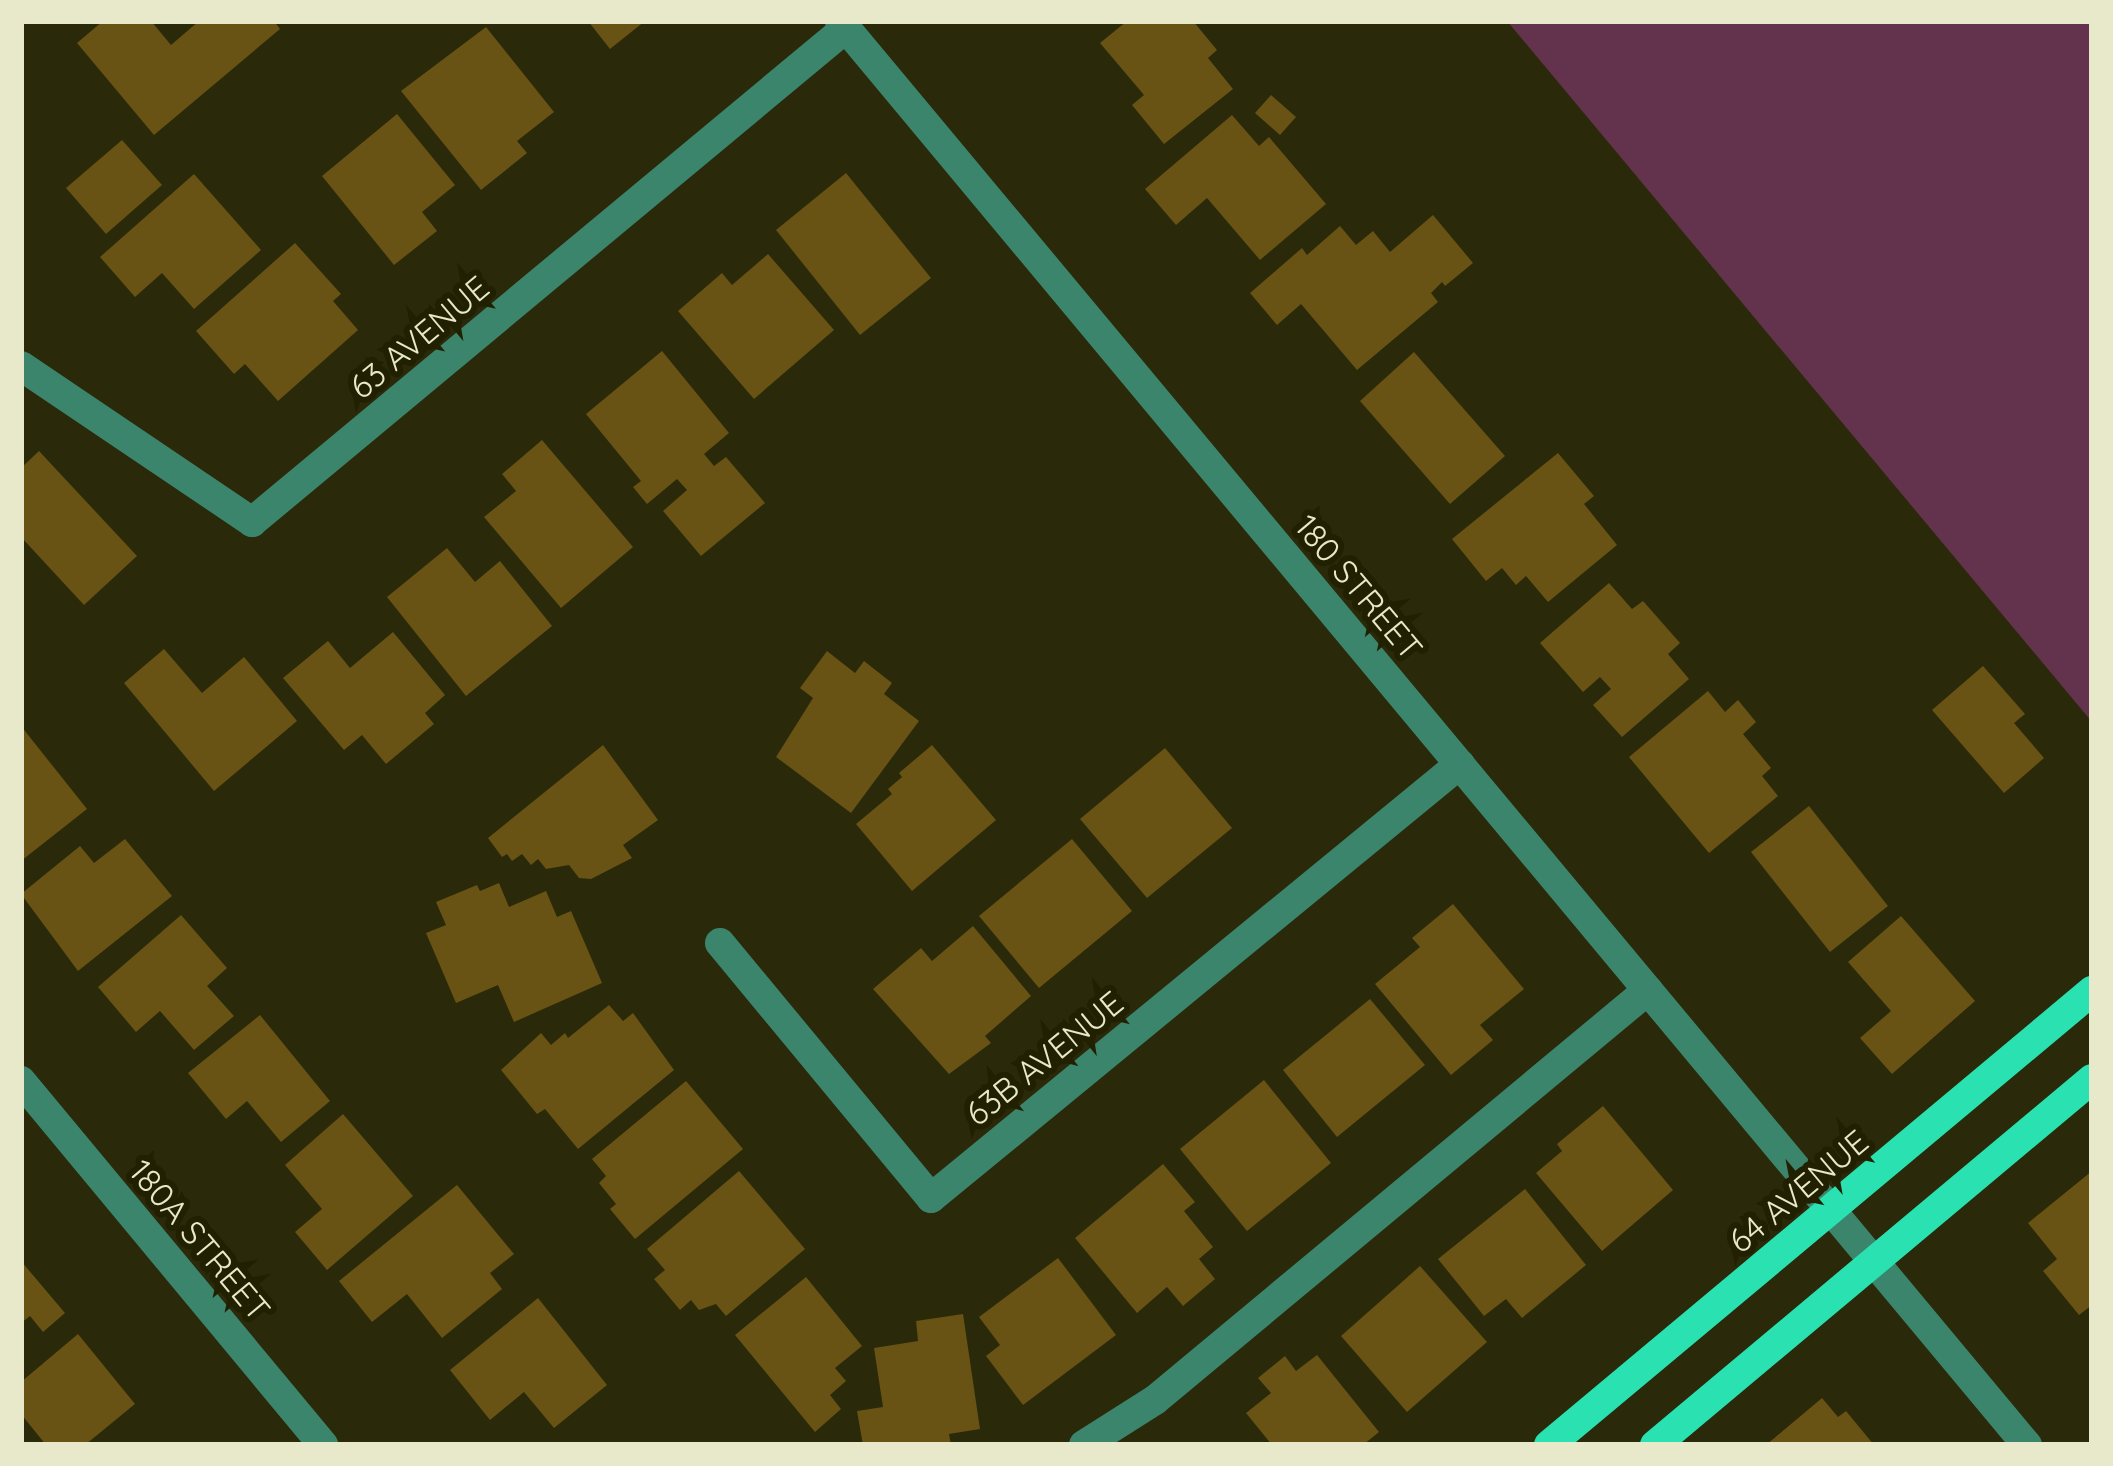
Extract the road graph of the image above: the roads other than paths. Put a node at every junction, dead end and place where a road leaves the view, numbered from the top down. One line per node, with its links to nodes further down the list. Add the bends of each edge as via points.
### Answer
1 (843, 24): 2 (street, 63 AVENUE, via 252,522); 3 (street, 180 STREET)
2 (21, 366)
3 (1460, 764): 4 (street, 63B AVENUE, via 931,1198); 5 (street, 180 STREET)
4 (720, 943)
5 (1648, 990): 9 (street, 180 STREET); 12 (street, via 1154,1400)
6 (2092, 991): 9 (main road, 64 AVENUE)
7 (2092, 1079): 10 (main road)
8 (21, 1081): 11 (street, 180A STREET)
9 (1827, 1204): 10 (street, 180 STREET); 13 (main road, 64 AVENUE)
10 (1873, 1263): 14 (main road); 15 (street, 180 STREET)
11 (323, 1445)
12 (1084, 1445)
13 (1549, 1445)
14 (1655, 1445)
15 (2027, 1445)

